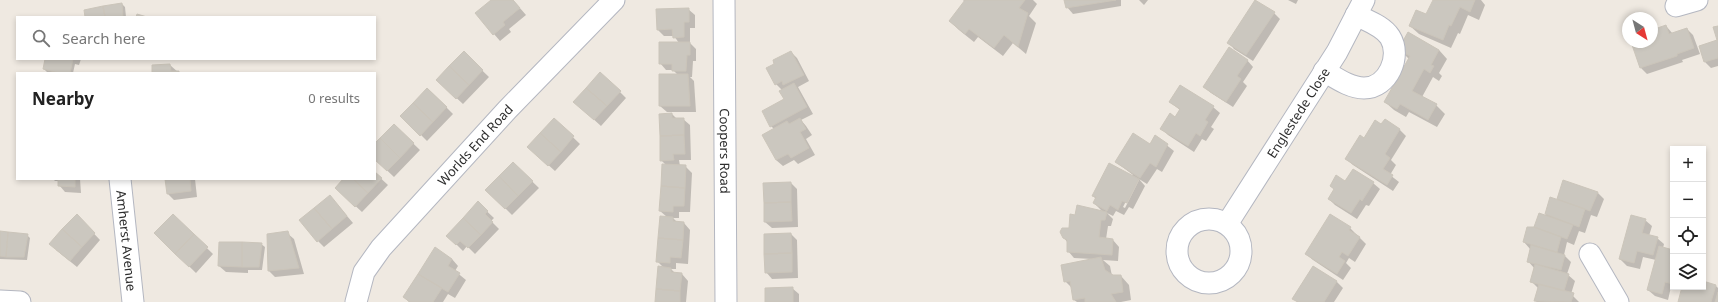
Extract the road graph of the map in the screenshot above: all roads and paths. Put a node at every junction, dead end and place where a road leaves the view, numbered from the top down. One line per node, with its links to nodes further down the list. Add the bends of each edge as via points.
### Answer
1 (614, 0): 13 (street, Worlds End Road, via 506,110 380,248 364,272)
2 (724, 0): 14 (street, Coopers Road)
3 (1697, 0): 4 (street)
4 (1676, 6)
5 (1360, 8): 6 (street, Englestede Close); 6 (street, via 1387,32 1391,39 1394,60 1389,72 1382,82 1371,88 1354,86)
6 (1324, 72): 8 (street, Englestede Close)
7 (120, 180): 12 (street, Amherst Avenue)
8 (1227, 224)
9 (1590, 254): 15 (street)
10 (0, 301): 11 (street)
11 (20, 302)
12 (133, 302)
13 (356, 302)
14 (726, 302)
15 (1618, 302)

